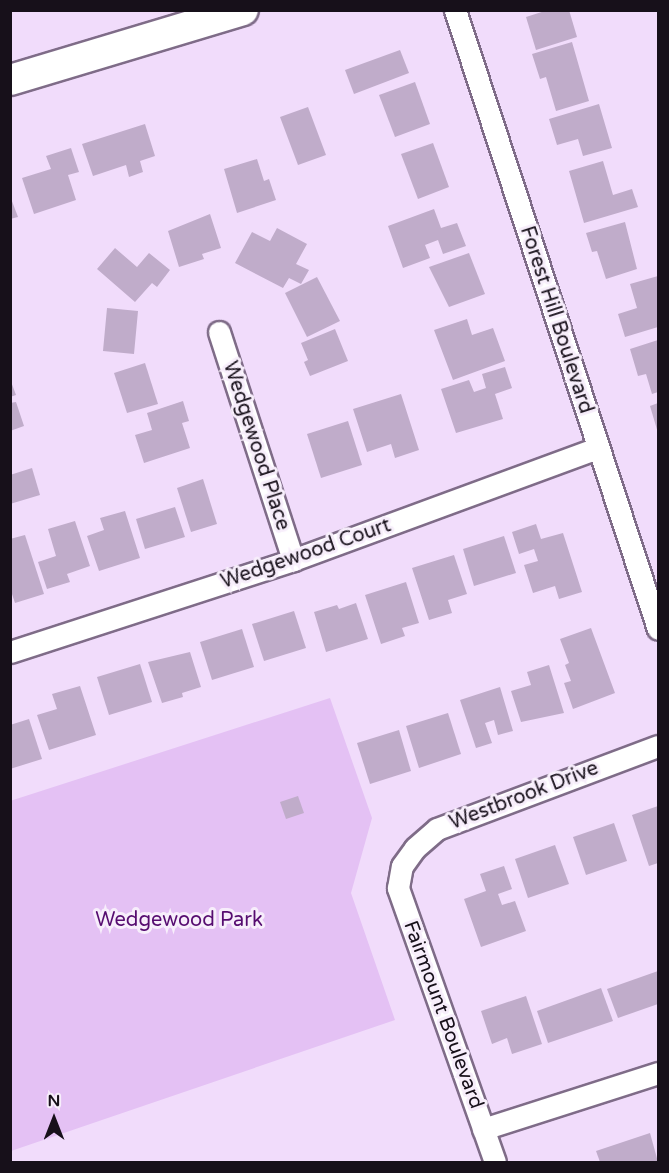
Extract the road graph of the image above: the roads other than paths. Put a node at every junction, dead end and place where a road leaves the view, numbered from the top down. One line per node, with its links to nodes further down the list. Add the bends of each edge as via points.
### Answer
1 (243, 10): 3 (main road)
2 (455, 10): 5 (street, Forest Hill Boulevard)
3 (10, 80)
4 (219, 332): 6 (street, Wedgewood Place)
5 (598, 448): 6 (street, Wedgewood Court); 7 (street, Forest Hill Boulevard)
6 (293, 560): 8 (street, Wedgewood Court)
7 (658, 629)
8 (10, 652)
9 (658, 746): 10 (street, Westbrook Drive, via 437,829)
10 (402, 866): 12 (street, Fairmount Boulevard, via 398,888)
11 (658, 1073): 12 (street)
12 (483, 1129): 13 (street, Fairmount Boulevard)
13 (495, 1162)

